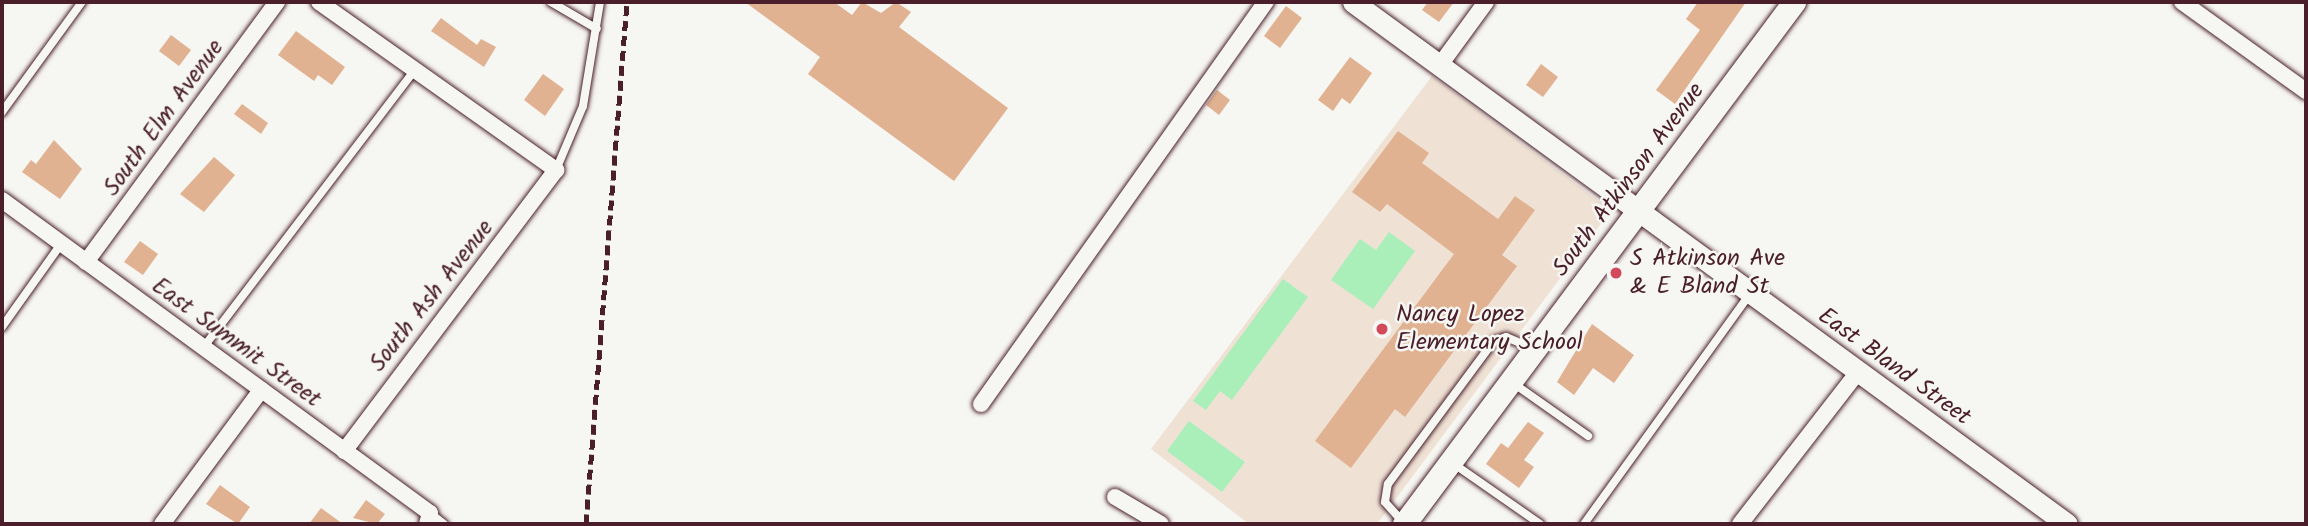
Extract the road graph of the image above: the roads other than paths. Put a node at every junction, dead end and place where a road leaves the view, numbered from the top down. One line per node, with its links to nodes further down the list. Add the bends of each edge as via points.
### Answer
1 (82, 2): 15 (lane)
2 (277, 2): 20 (street, South Elm Avenue)
3 (319, 2): 13 (street)
4 (551, 2): 11 (lane)
5 (600, 2): 11 (lane)
6 (1266, 2): 28 (street)
7 (1353, 2): 12 (street, East Bland Street)
8 (1486, 2): 12 (street)
9 (1794, 2): 18 (main road, South Atkinson Avenue)
10 (2182, 2): 14 (street)
11 (597, 29): 16 (lane, via 583,106)
12 (1440, 65): 18 (street, East Bland Street)
13 (415, 70): 16 (street); 23 (lane)
14 (2306, 92)
15 (2, 112)
16 (556, 170): 30 (street, South Ash Avenue)
17 (2, 200): 19 (street, East Summit Street)
18 (1638, 212): 21 (street, East Bland Street); 24 (main road, South Atkinson Avenue)
19 (61, 244): 20 (street, East Summit Street); 22 (lane)
20 (86, 262): 23 (street, East Summit Street)
21 (1750, 294): 25 (street, East Bland Street); 39 (lane)
22 (2, 327)
23 (203, 348): 27 (street, East Summit Street)
24 (1534, 350): 26 (main road, South Atkinson Avenue); 37 (lane, via 1499,338 1478,363 1388,484 1385,502)
25 (1857, 373): 40 (street); 41 (street, East Bland Street)
26 (1511, 381): 29 (lane); 31 (main road, South Atkinson Avenue)
27 (261, 390): 30 (street, East Summit Street); 34 (street)
28 (981, 404)
29 (1588, 436)
30 (344, 450): 33 (street, East Summit Street)
31 (1450, 462): 37 (main road, South Atkinson Avenue); 38 (lane)
32 (1115, 497): 36 (street)
33 (429, 519): 35 (lane, East Summit Street)
34 (162, 524)
35 (444, 524)
36 (1161, 524)
37 (1404, 524)
38 (1540, 524)
39 (1584, 524)
40 (1740, 524)
41 (2067, 524)

